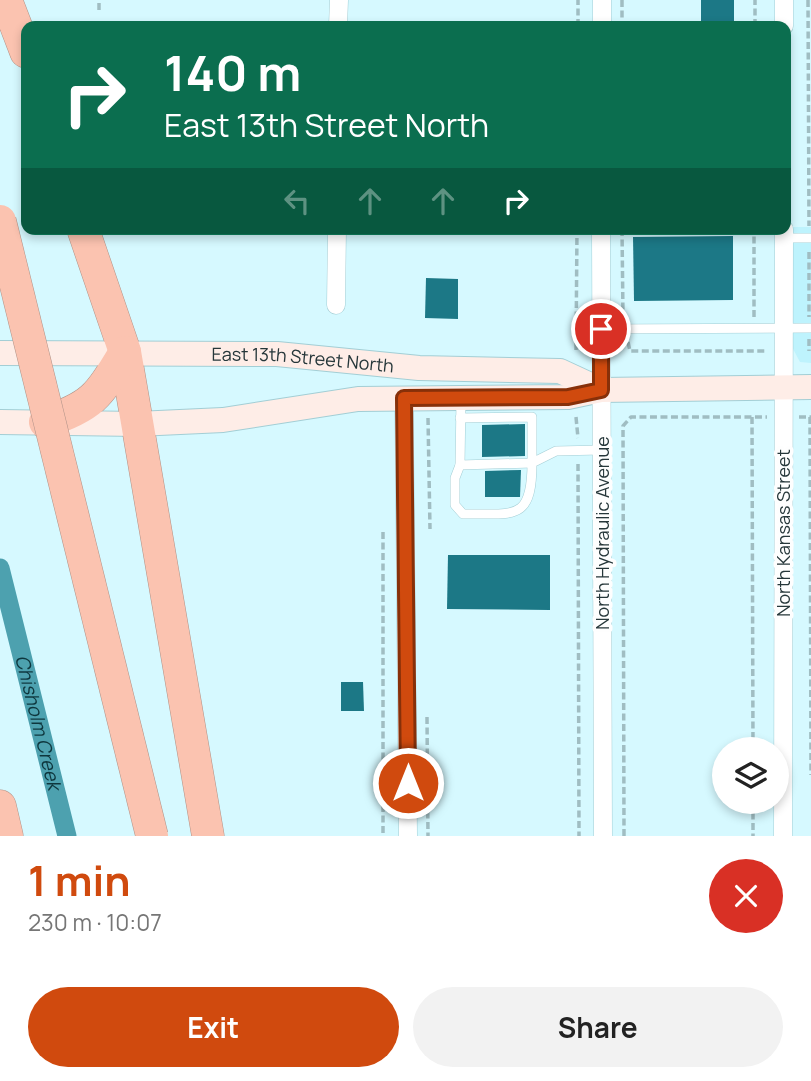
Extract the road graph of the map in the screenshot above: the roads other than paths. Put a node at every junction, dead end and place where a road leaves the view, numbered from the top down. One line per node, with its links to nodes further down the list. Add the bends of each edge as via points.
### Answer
1 (6, 0): 8 (highway)
2 (338, 0): 5 (street)
3 (602, 0): 6 (street)
4 (783, 0): 7 (street)
5 (338, 21)
6 (602, 21)
7 (783, 21)
8 (21, 39)
9 (0, 221): 35 (highway, bridge)
10 (85, 235): 20 (highway)
11 (337, 235): 16 (street)
12 (601, 235): 19 (street, North Hydraulic Avenue)
13 (783, 235): 17 (street, North Kansas Street)
14 (790, 235): 15 (lane)
15 (810, 238)
16 (336, 305)
17 (783, 328): 18 (lane); 19 (lane); 22 (street, North Kansas Street)
18 (810, 328)
19 (601, 329): 24 (street, North Hydraulic Avenue)
20 (125, 352): 21 (main road, East 13th Street North); 24 (main road, East 13th Street North, via 277,354 419,368 560,371); 28 (highway, via 100,392 80,411); 29 (highway)
21 (0, 353)
22 (783, 386): 23 (main road, East 13th Street North); 24 (main road, East 13th Street North); 39 (street, North Kansas Street)
23 (811, 387)
24 (601, 390): 26 (main road, East 13th Street North); 30 (street, North Hydraulic Avenue)
25 (404, 398): 26 (main road, East 13th Street North); 29 (main road, East 13th Street North, via 358,399 223,421); 37 (street)
26 (460, 410): 31 (lane, via 531,418); 32 (lane)
27 (0, 422): 28 (main road, East 13th Street North)
28 (45, 422): 29 (main road, East 13th Street North)
29 (137, 424): 36 (highway)
30 (601, 450): 31 (lane, via 556,451); 38 (street, North Hydraulic Avenue)
31 (531, 463): 32 (lane); 32 (lane, via 532,492 513,513 457,511 455,478)
32 (460, 465)
33 (0, 806): 34 (highway)
34 (8, 836)
35 (152, 836)
36 (208, 836)
37 (408, 836)
38 (603, 836)
39 (783, 836)

